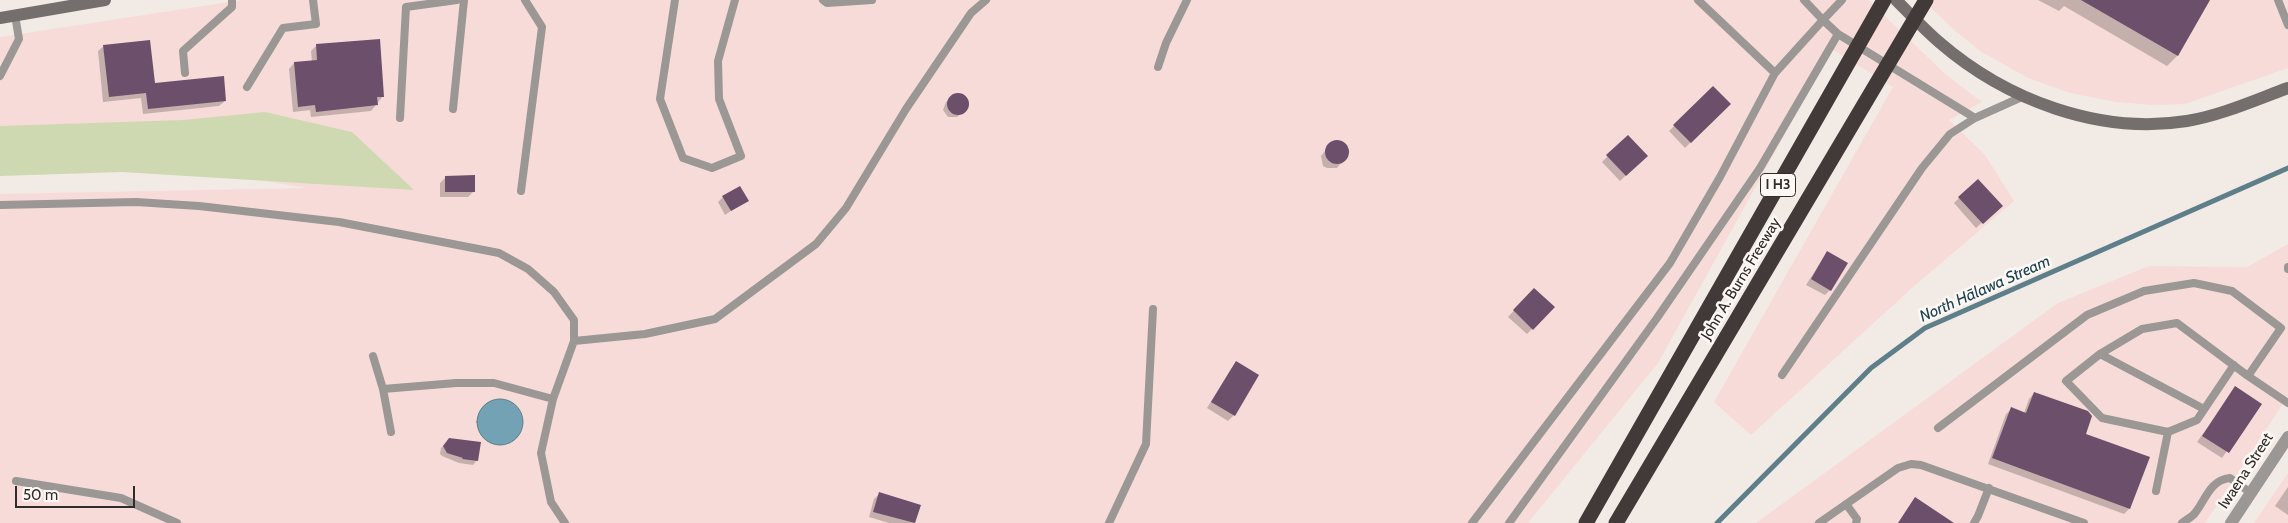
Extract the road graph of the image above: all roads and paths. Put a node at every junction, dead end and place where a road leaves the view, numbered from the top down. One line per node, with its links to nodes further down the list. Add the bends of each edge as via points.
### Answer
1 (105, 0): 20 (street)
2 (232, 0): 26 (lane, via 232,7 183,51)
3 (313, 0): 29 (lane, via 316,24 282,28)
4 (457, 0): 33 (lane, via 406,7)
5 (464, 0): 32 (lane)
6 (525, 0): 35 (lane, via 542,27)
7 (674, 0): 8 (lane, via 660,98 683,158 712,168 741,156 719,99 718,61)
8 (735, 0)
9 (823, 0): 10 (lane)
10 (872, 0)
11 (986, 0): 38 (lane, via 971,13 906,109 846,208 816,244 715,319 646,334)
12 (1187, 0): 25 (lane)
13 (1698, 0): 27 (lane)
14 (1804, 0): 22 (lane)
15 (1842, 0): 22 (lane)
16 (1884, 0): 62 (highway, John A. Burns Freeway / I H3)
17 (1896, 0): 31 (street, via 1963,60 1997,83)
18 (1926, 0): 63 (highway, John A. Burns Freeway / I H3)
19 (2278, 0): 23 (lane)
20 (15, 15): 21 (street); 28 (lane, via 19,40)
21 (0, 18)
22 (1824, 20): 24 (lane); 27 (lane)
23 (2288, 25)
24 (1838, 34): 34 (lane); 61 (lane, via 1760,168)
25 (1158, 67)
26 (186, 73)
27 (1775, 73): 60 (lane, via 1670,263)
28 (0, 76)
29 (247, 87)
30 (2288, 88): 31 (street, via 2189,120 2144,124 2091,119)
31 (2024, 96): 34 (lane)
32 (453, 109)
33 (400, 118)
34 (1975, 118): 42 (lane, via 1950,134 1922,168)
35 (521, 191)
36 (0, 205): 38 (lane, via 136,202 200,206 339,222 499,253 528,269 554,292 574,320)
37 (1152, 309): 59 (lane, via 1146,444)
38 (574, 341): 45 (lane)
39 (2100, 354): 41 (lane, via 2142,330 2177,323); 47 (lane); 50 (lane, via 2066,381 2102,418)
40 (373, 356): 44 (lane)
41 (2234, 365): 43 (lane); 47 (lane)
42 (1782, 374)
43 (2248, 376): 46 (lane); 48 (lane, via 2281,328 2232,291 2194,283 2144,291 2087,315)
44 (384, 389): 45 (lane, via 494,383); 49 (lane)
45 (553, 399): 58 (lane, via 541,453 551,502)
46 (2288, 403)
47 (2204, 409): 50 (lane, via 2197,420)
48 (1938, 428)
49 (391, 432)
50 (2168, 432): 54 (lane)
51 (2288, 436): 55 (street, Iwaena Street)
52 (16, 481): 57 (lane, via 120,498)
53 (1989, 488): 56 (lane, via 1912,464 1898,468); 66 (lane); 67 (lane)
54 (2156, 491)
55 (2251, 493): 68 (lane, via 2230,478 2221,479 2194,514); 69 (street, Iwaena Street)
56 (1846, 504): 64 (lane); 65 (lane, via 1857,519)
57 (177, 523)
58 (565, 523)
59 (1109, 523)
60 (1472, 523)
61 (1509, 523)
62 (1586, 523)
63 (1616, 523)
64 (1819, 523)
65 (1856, 523)
66 (1974, 523)
67 (2084, 523)
68 (2182, 523)
69 (2231, 523)

